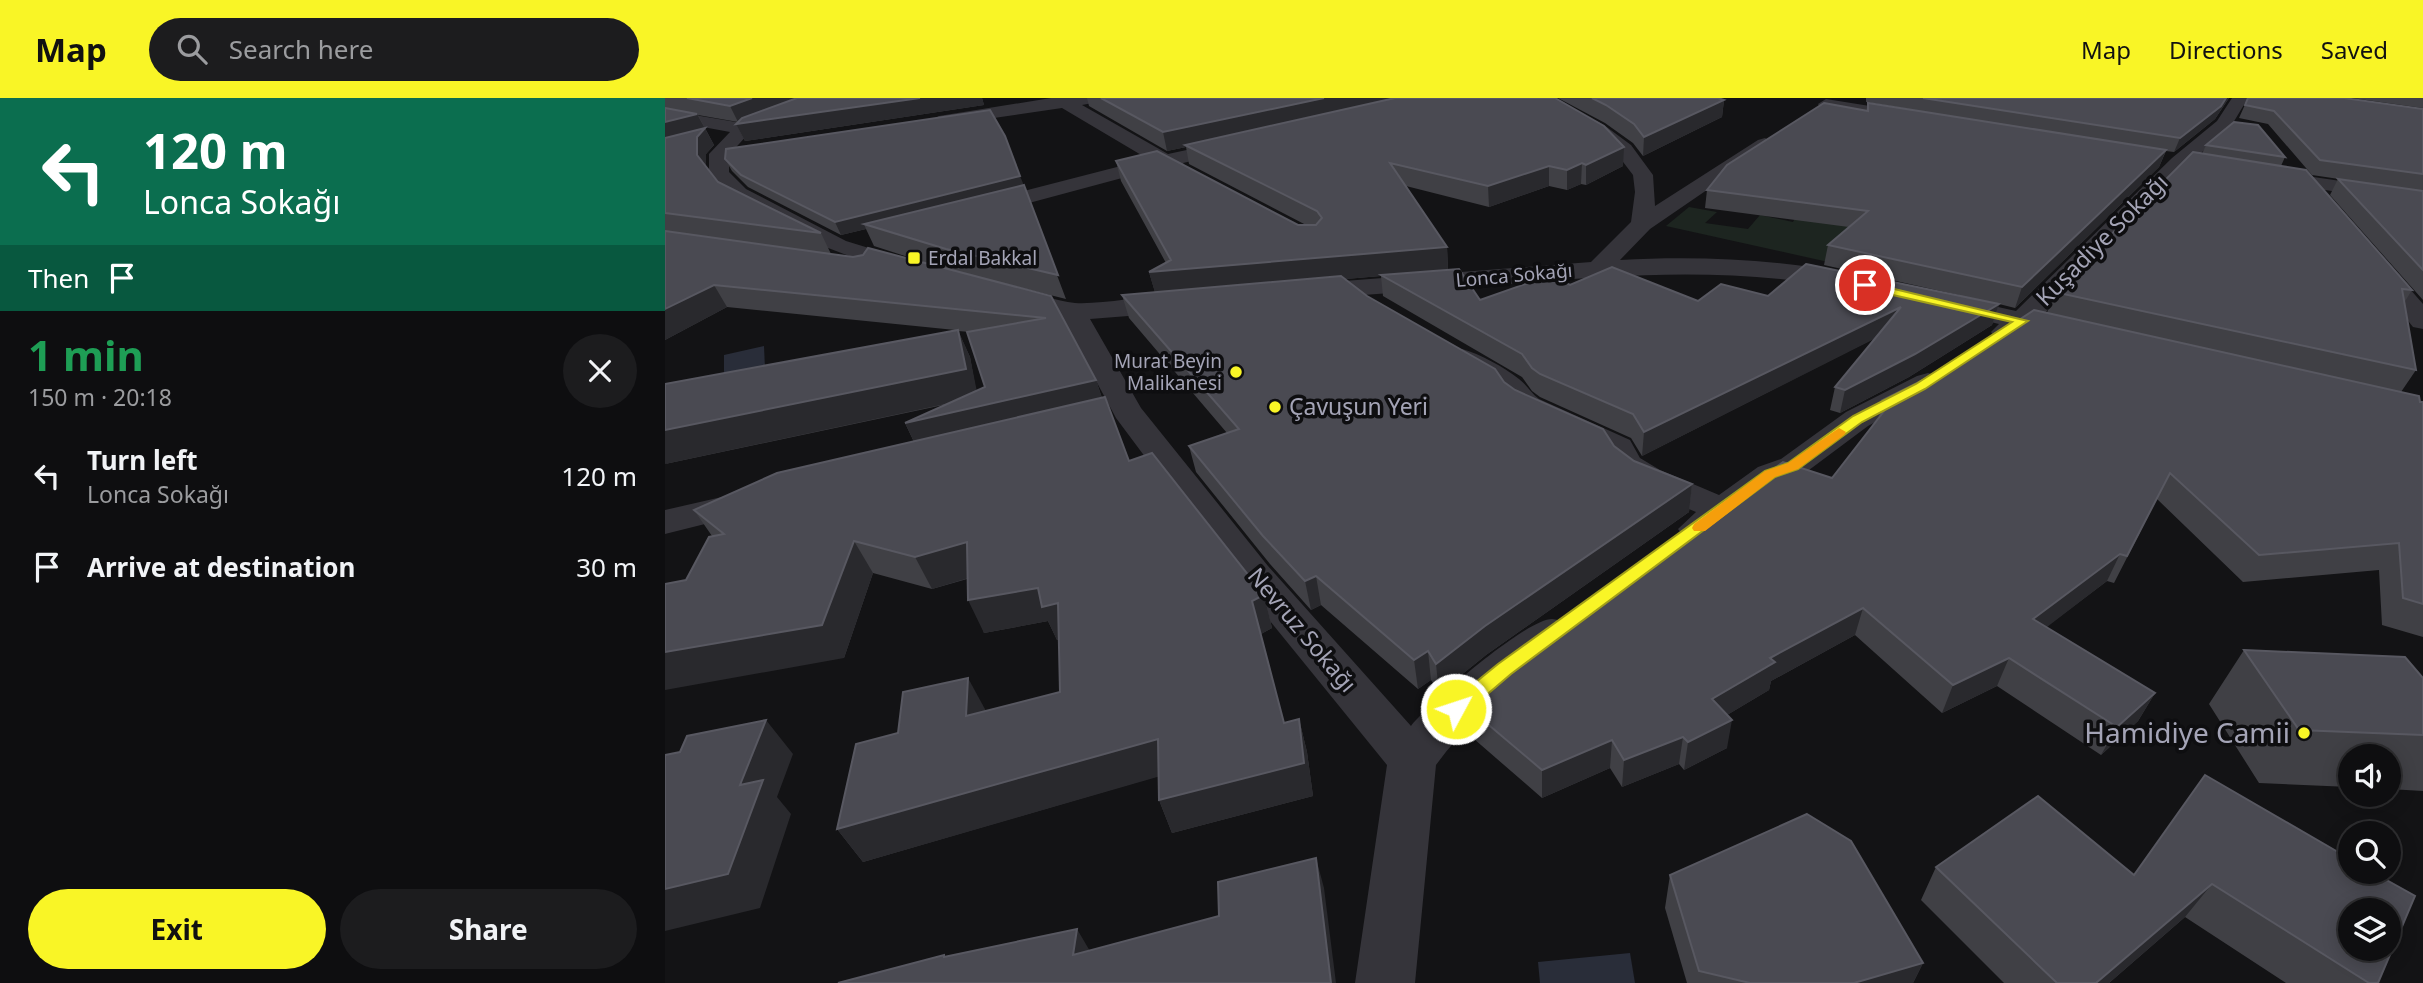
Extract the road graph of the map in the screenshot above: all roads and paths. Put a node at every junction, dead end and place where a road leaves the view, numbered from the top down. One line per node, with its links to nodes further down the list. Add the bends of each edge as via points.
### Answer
1 (824, 98): 12 (street)
2 (1097, 98): 4 (street)
3 (1539, 98): 22 (street, via 1620,146 1644,177)
4 (1061, 100): 10 (street); 14 (street)
5 (1831, 101): 8 (street); 9 (street)
6 (665, 115): 12 (street)
7 (2237, 117): 36 (street, Kuşadiye Sokağı, via 2179,162)
8 (1803, 119)
9 (1942, 122)
10 (919, 124)
11 (1780, 134): 22 (street)
12 (744, 139): 25 (street, via 711,147 719,173 738,194)
13 (1251, 142): 14 (street)
14 (1164, 161): 17 (street); 21 (street)
15 (2287, 161): 18 (street)
16 (2242, 172): 18 (street)
17 (1188, 174)
18 (2304, 182): 19 (street); 20 (street)
19 (2423, 199)
20 (2321, 202)
21 (955, 215)
22 (1642, 224): 27 (street)
23 (877, 236): 25 (street)
24 (2355, 242): 37 (street)
25 (838, 246): 26 (street, via 935,277)
26 (813, 262)
27 (1599, 268): 28 (street, Lonca Sokağı, via 1388,286); 29 (street, Lonca Sokağı, via 1782,269)
28 (1355, 278): 31 (street); 35 (street)
29 (1878, 288)
30 (989, 289): 34 (street)
31 (1283, 294)
32 (1918, 297): 36 (street)
33 (1201, 302): 34 (street)
34 (1072, 311): 45 (street, Nevruz Sokağı, via 1113,414)
35 (1391, 317)
36 (2022, 321): 38 (street); 41 (street, Kuşadiye Sokağı, via 1921,386 1857,419)
37 (2423, 321)
38 (2100, 339)
39 (1432, 340): 41 (street, via 1510,386 1528,406 1618,447 1626,464 1647,478)
40 (774, 496): 42 (street)
41 (1723, 510): 43 (street, Kuşadiye Sokağı)
42 (665, 522)
43 (1669, 550)
44 (1581, 614): 45 (street, via 1504,669 1440,723)
45 (1412, 761): 46 (street)
46 (1385, 983)

